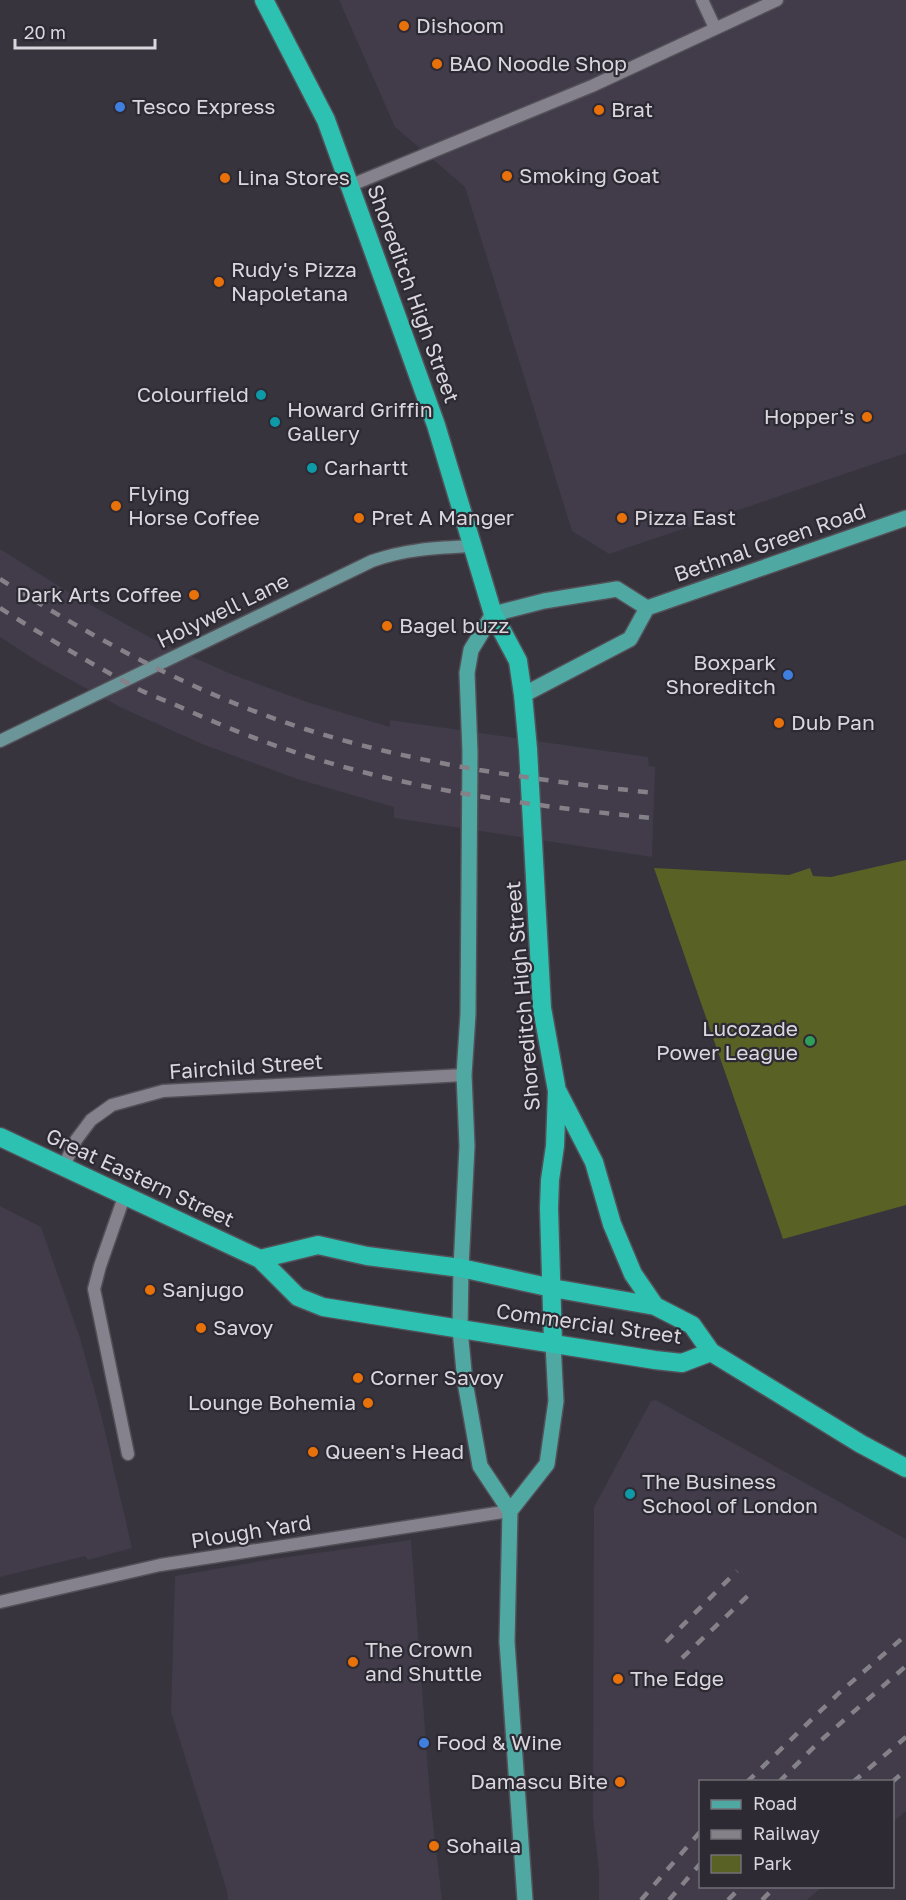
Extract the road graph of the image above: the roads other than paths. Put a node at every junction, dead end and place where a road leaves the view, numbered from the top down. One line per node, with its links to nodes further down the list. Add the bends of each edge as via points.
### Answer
1 (264, 0): 5 (highway, Shoreditch High Street, via 326,120)
2 (702, 0): 4 (street)
3 (777, 0): 4 (street)
4 (715, 28): 5 (street, via 592,86)
5 (349, 186): 7 (highway, Shoreditch High Street, via 402,325)
6 (906, 518): 8 (main road, Bethnal Green Road)
7 (472, 546): 9 (highway, Shoreditch High Street); 11 (street, Holywell Lane, via 406,551 372,561)
8 (647, 608): 9 (main road, via 617,589); 10 (main road, via 630,639)
9 (493, 614): 10 (highway, Shoreditch High Street, via 518,661); 12 (main road, Shoreditch High Street, via 471,650 467,673 470,752)
10 (523, 695): 13 (highway, Shoreditch High Street, via 542,1008)
11 (0, 741)
12 (464, 1075): 15 (street, Fairchild Street, via 163,1091 112,1105 91,1120); 18 (main road, Shoreditch High Street, via 467,1138)
13 (557, 1091): 19 (highway, Shoreditch High Street, via 549,1199); 20 (highway, via 594,1162 612,1224 633,1274)
14 (0, 1137): 15 (highway, Great Eastern Street)
15 (64, 1166): 16 (highway, Great Eastern Street)
16 (124, 1197): 17 (highway, Great Eastern Street); 24 (street, via 94,1289)
17 (260, 1259): 18 (highway, via 318,1245 367,1256); 21 (highway, Great Eastern Street, via 298,1297 323,1307)
18 (461, 1268): 19 (highway, Commercial Street); 21 (main road, Shoreditch High Street)
19 (552, 1288): 20 (highway, Commercial Street); 22 (highway, Shoreditch High Street)
20 (655, 1306): 23 (highway, Commercial Street, via 692,1325)
21 (460, 1329): 22 (highway, Commercial Street); 26 (main road, Shoreditch High Street, via 480,1466)
22 (553, 1343): 23 (highway, Commercial Street, via 682,1363); 26 (main road, Shoreditch High Street, via 555,1401 547,1464)
23 (711, 1352): 25 (highway, Commercial Street)
24 (128, 1454)
25 (906, 1468)
26 (510, 1511): 27 (street, Plough Yard, via 160,1565); 28 (main road, via 507,1642)
27 (0, 1602)
28 (525, 1900)

